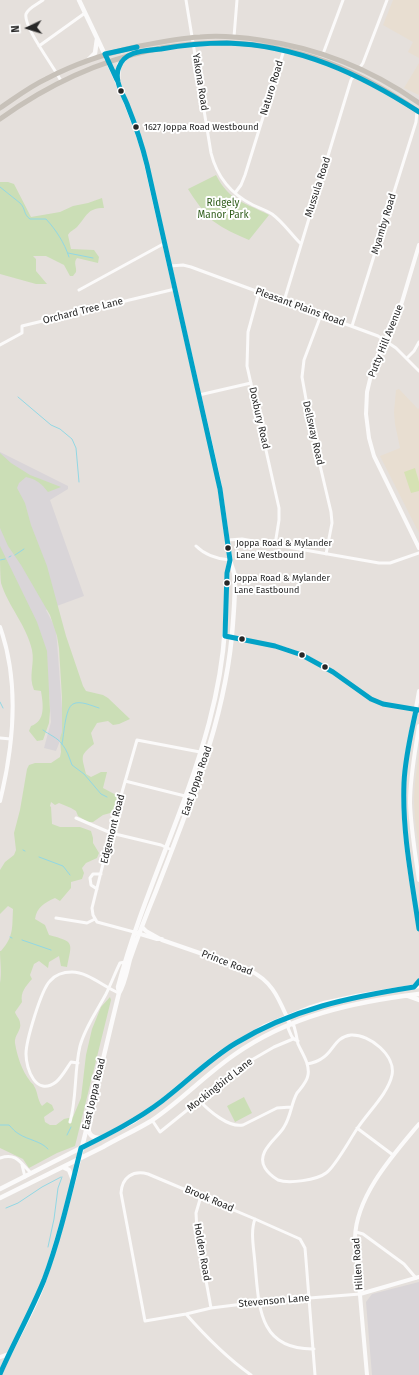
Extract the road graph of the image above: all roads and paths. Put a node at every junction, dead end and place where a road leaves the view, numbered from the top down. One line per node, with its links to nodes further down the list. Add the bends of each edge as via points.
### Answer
1 (43, 0): 12 (street, via 26,15)
2 (79, 0): 7 (main road, East Joppa Road)
3 (186, 0): 10 (street, Yakona Road)
4 (237, 0): 8 (street)
5 (342, 0): 15 (street)
6 (387, 0): 19 (street)
7 (85, 14): 9 (main road, East Joppa Road); 12 (street)
8 (234, 37): 10 (main road); 15 (main road, via 282,44)
9 (97, 38): 14 (main road, East Joppa Road); 17 (main road, via 95,53)
10 (193, 38): 11 (street, Yakona Road); 14 (main road)
11 (194, 44): 13 (main road, via 241,44); 16 (main road); 29 (street, Yakona Road, via 213,160 220,177)
12 (39, 46): 20 (street)
13 (284, 50): 21 (main road, via 314,58); 29 (street, Naturo Road, via 245,175)
14 (105, 54): 17 (main road); 18 (main road, East Joppa Road)
15 (323, 54): 19 (main road)
16 (130, 55): 18 (main road); 23 (main road, via 120,63)
17 (89, 59): 20 (main road)
18 (108, 61): 22 (main road); 23 (main road, East Joppa Road)
19 (359, 68): 21 (main road); 24 (main road, via 393,86)
20 (57, 73): 22 (street); 25 (main road)
21 (355, 74): 26 (main road); 31 (street, Mussula Road)
22 (61, 81): 27 (main road)
23 (118, 81): 30 (main road, East Joppa Road, via 140,140)
24 (419, 104)
25 (0, 108)
26 (418, 111): 28 (street, Myamby Road)
27 (0, 119)
28 (418, 121): 39 (street, Myamby Road)
29 (235, 193): 31 (street, Yakona Road, via 275,216)
30 (165, 243): 33 (main road, East Joppa Road); 35 (street)
31 (300, 243): 37 (street, Mussula Road)
32 (419, 245): 40 (street, Putty Hill Avenue, via 402,302)
33 (170, 266): 34 (main road, East Joppa Road); 36 (street, Pleasant Plains Road, via 192,267)
34 (175, 289): 42 (street, Orchard Tree Lane, via 22,326 22,333); 46 (main road, East Joppa Road)
35 (79, 290)
36 (259, 292): 37 (street, Pleasant Plains Road); 45 (street, Doxbury Road, via 248,332 247,366)
37 (284, 301): 38 (street, Pleasant Plains Road)
38 (321, 315): 39 (street, Pleasant Plains Road); 52 (street, Dellsway Road, via 304,360 302,373 311,427 331,512 332,523)
39 (352, 326): 40 (street, Pleasant Plains Road)
40 (385, 340): 43 (street, Pleasant Plains Road); 50 (street, Putty Hill Avenue, via 373,368 367,392 369,438 379,468)
41 (419, 342): 43 (street)
42 (0, 345)
43 (407, 358): 44 (street, Pleasant Plains Road)
44 (419, 371)
45 (251, 383): 46 (street); 48 (street, Doxbury Road, via 279,508)
46 (199, 395): 47 (main road, East Joppa Road, via 220,489)
47 (228, 540): 48 (street, via 242,539); 53 (main road, East Joppa Road)
48 (275, 545): 52 (street)
49 (196, 546): 53 (street, via 202,552)
50 (419, 548)
51 (419, 553): 52 (street, via 387,563)
52 (326, 554)
53 (230, 560): 55 (main road, East Joppa Road, via 227,573); 56 (main road, East Joppa Road, via 234,573)
54 (0, 627): 63 (street, via 12,674 13,707)
55 (225, 636): 56 (main road); 59 (main road, East Joppa Road)
56 (232, 638): 58 (street, via 293,651 318,663 371,699); 60 (main road, East Joppa Road)
57 (419, 691): 58 (street)
58 (417, 710): 78 (street, via 405,768 403,805)
59 (209, 723): 60 (main road); 64 (main road, East Joppa Road)
60 (216, 725): 71 (main road, East Joppa Road, via 199,780)
61 (419, 726): 73 (street, via 413,760 410,803)
62 (0, 738): 63 (street)
63 (10, 739): 67 (street)
64 (200, 752): 65 (street, Edgemont Road, via 137,740); 66 (main road, East Joppa Road)
65 (125, 781): 66 (street); 69 (street, Edgemont Road)
66 (185, 796): 70 (main road, East Joppa Road)
67 (0, 801)
68 (76, 818): 69 (street)
69 (111, 833): 70 (street); 72 (street, Edgemont Road)
70 (166, 847): 71 (street); 79 (main road, East Joppa Road)
71 (172, 850): 77 (main road, East Joppa Road)
72 (101, 874): 74 (street, Edgemont Road); 74 (street, via 93,874 90,878 91,885)
73 (419, 880)
74 (97, 889): 76 (street, Edgemont Road, via 92,908)
75 (56, 918): 76 (street, via 87,923)
76 (95, 919): 79 (street, via 102,924)
77 (142, 927): 80 (main road, East Joppa Road); 81 (street, Prince Road)
78 (419, 929)
79 (134, 932): 80 (street, Prince Road); 82 (main road, East Joppa Road)
80 (139, 934): 81 (street, Prince Road); 86 (main road, East Joppa Road)
81 (162, 940): 90 (street, Prince Road, via 260,976 275,992)
82 (125, 962): 85 (street, East Joppa Road, via 120,963); 86 (main road, East Joppa Road, via 118,987)
83 (419, 981): 84 (main road)
84 (416, 987): 90 (main road, via 339,999)
85 (109, 989): 86 (street); 94 (street, East Joppa Road, via 86,1031 80,1046); 94 (street, via 83,974 72,972 55,976 44,990 27,1043 26,1059 30,1074 37,1083 48,1085 59,1079 71,1062)
86 (119, 993): 101 (main road, East Joppa Road)
87 (419, 994): 88 (main road)
88 (406, 996): 89 (main road); 91 (main road, via 344,1006)
89 (419, 1000)
90 (286, 1017): 91 (street, Prince Road); 103 (main road, via 256,1031 217,1055 164,1100)
91 (290, 1024): 92 (street, via 288,1028); 93 (street, via 294,1026); 98 (main road, via 234,1055)
92 (293, 1039): 93 (street); 96 (street, Mockingbird Lane, via 256,1057)
93 (298, 1040): 95 (street)
94 (78, 1063): 99 (street, East Joppa Road)
95 (307, 1064): 97 (street, via 307,1078); 102 (street, via 321,1060 336,1043 352,1035 368,1039 386,1054 392,1071 389,1083)
96 (200, 1101): 97 (street, via 217,1116 238,1125 277,1108); 98 (street, Mockingbird Lane, via 160,1132)
97 (291, 1107): 102 (street, via 285,1126 267,1147 262,1158 264,1168 283,1181 302,1180 325,1174)
98 (152, 1120): 107 (main road)
99 (70, 1122)
100 (419, 1124): 105 (street, Hillen Road)
101 (87, 1125): 103 (main road, via 92,1136); 104 (main road, East Joppa Road)
102 (358, 1128): 105 (street)
103 (101, 1138): 104 (main road)
104 (81, 1148): 107 (main road, East Joppa Road); 110 (main road)
105 (393, 1155): 117 (street, Hillen Road, via 366,1198 357,1220)
106 (0, 1158): 108 (street, via 10,1156)
107 (79, 1159): 109 (main road); 112 (main road, East Joppa Road)
108 (21, 1163): 110 (street); 111 (street)
109 (63, 1167): 112 (main road, via 69,1170); 115 (main road)
110 (32, 1173): 111 (main road)
111 (25, 1177): 113 (main road)
112 (73, 1180): 126 (main road, East Joppa Road, via 42,1285)
113 (0, 1189)
114 (201, 1196): 116 (street, Brook Road); 122 (street, Holden Road, via 196,1220); 124 (street, Brook Road, via 142,1172 129,1175 122,1185 121,1193)
115 (0, 1198)
116 (255, 1218): 120 (street, Brook Road, via 302,1241 305,1248); 121 (street, via 252,1231)
117 (356, 1232): 118 (street, via 363,1234 404,1264); 119 (street, Hillen Road)
118 (418, 1278): 119 (street, Stevenson Lane)
119 (360, 1294): 120 (street, Stevenson Lane); 131 (street, Hillen Road)
120 (309, 1298): 121 (street, Stevenson Lane); 125 (street, Brook Road)
121 (259, 1302): 122 (street, Stevenson Lane); 125 (street, via 262,1317 275,1337 286,1345)
122 (212, 1308): 123 (street, Stevenson Lane)
123 (186, 1314): 124 (street, Stevenson Lane); 129 (street, via 230,1360)
124 (145, 1321)
125 (314, 1349): 130 (street, Brook Road)
126 (9, 1354): 127 (street); 128 (main road, East Joppa Road)
127 (0, 1357)
128 (0, 1372)
129 (251, 1375)
130 (315, 1375)
131 (367, 1375)

